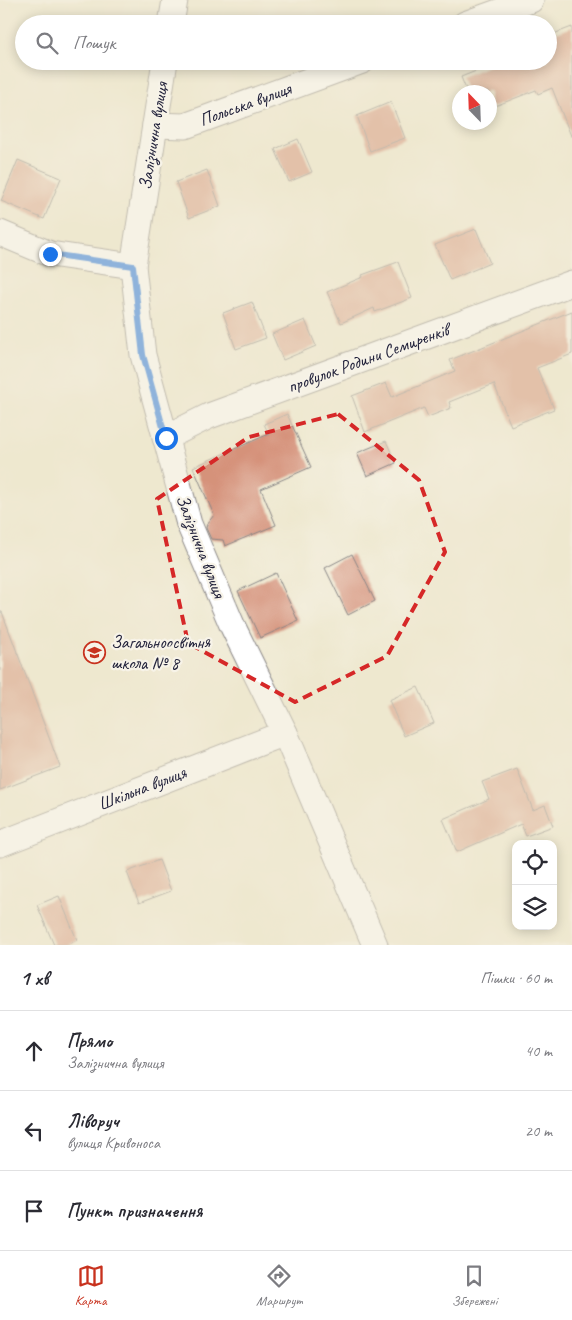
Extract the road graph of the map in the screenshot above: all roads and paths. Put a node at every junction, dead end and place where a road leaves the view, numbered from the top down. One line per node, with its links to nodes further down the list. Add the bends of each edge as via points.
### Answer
1 (175, 0): 3 (street)
2 (530, 0): 4 (street)
3 (172, 15)
4 (489, 15)
5 (164, 70): 7 (street, Залізнична вулиця)
6 (337, 70): 7 (street, Польська вулиця, via 185,126)
7 (155, 125): 9 (street, Залізнична вулиця)
8 (0, 233): 9 (street, via 50,254)
9 (133, 266): 11 (street, Залізнична вулиця, via 143,355)
10 (572, 283): 11 (street, провулок Родини Семиренків, via 209,416)
11 (166, 438): 12 (street, Залізнична вулиця, via 189,524 232,626)
12 (285, 733): 13 (street, Шкільна вулиця); 14 (street, Залізнична вулиця)
13 (0, 844)
14 (375, 945)

